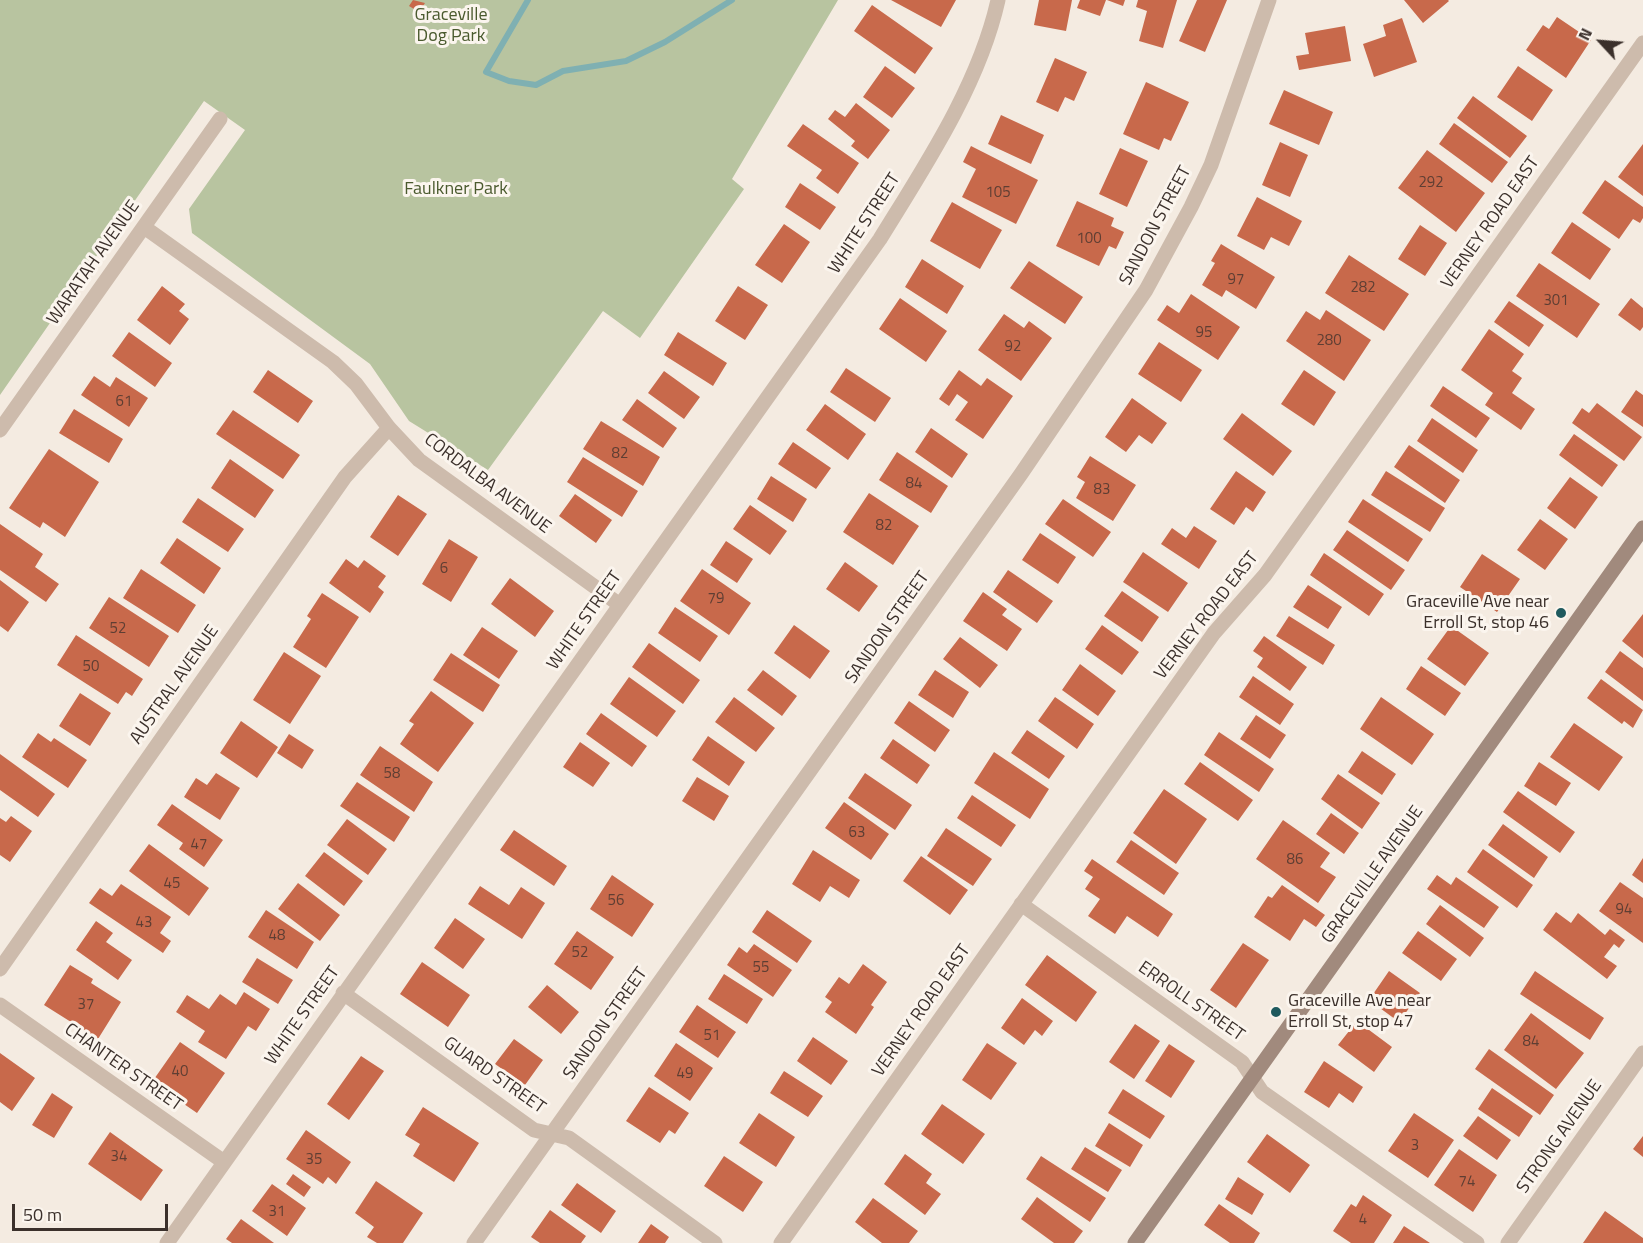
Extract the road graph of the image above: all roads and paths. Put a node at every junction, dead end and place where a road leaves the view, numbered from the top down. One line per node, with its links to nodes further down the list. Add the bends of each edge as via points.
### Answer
1 (999, 0): 9 (street, WHITE STREET, via 988,36 952,118 920,175 837,302)
2 (1269, 0): 16 (street, SANDON STREET, via 1211,165 1146,290 1021,474)
3 (1643, 43): 10 (street, VERNEY ROAD EAST, via 1265,575 1214,633)
4 (220, 119): 5 (street, WARATAH AVENUE)
5 (144, 227): 6 (street, CORDALBA AVENUE, via 333,362 362,391); 7 (street, WARATAH AVENUE)
6 (389, 428): 9 (street, CORDALBA AVENUE, via 432,471); 11 (street, AUSTRAL AVENUE, via 345,477)
7 (0, 430)
8 (1643, 528): 15 (main road, GRACEVILLE AVENUE)
9 (620, 605): 12 (street, WHITE STREET)
10 (1021, 904): 15 (street, ERROLL STREET, via 1242,1062); 21 (street, VERNEY ROAD EAST)
11 (0, 969)
12 (343, 993): 16 (street, GUARD STREET, via 534,1131); 17 (street, WHITE STREET)
13 (0, 1005): 17 (street, CHANTER STREET)
14 (1643, 1053): 24 (street, STRONG AVENUE)
15 (1252, 1078): 22 (main road, GRACEVILLE AVENUE); 23 (street, ERROLL STREET, via 1262,1092)
16 (551, 1134): 19 (street, SANDON STREET); 20 (street, GUARD STREET, via 569,1138)
17 (224, 1162): 18 (street, WHITE STREET)
18 (167, 1243)
19 (474, 1243)
20 (716, 1243)
21 (781, 1243)
22 (1135, 1243)
23 (1477, 1243)
24 (1508, 1243)

